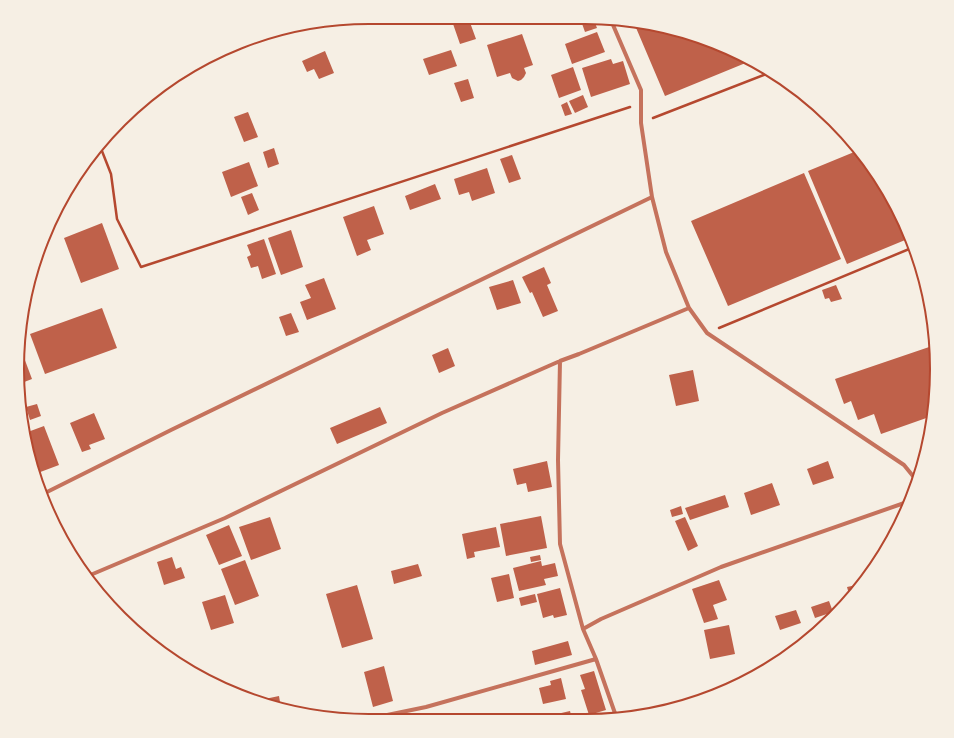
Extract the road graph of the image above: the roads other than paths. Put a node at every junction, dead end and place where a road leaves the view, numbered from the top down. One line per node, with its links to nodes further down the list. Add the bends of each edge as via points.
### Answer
1 (613, 25): 2 (street, via 641,90 641,123)
2 (652, 197): 3 (street, via 666,252); 6 (street)
3 (689, 308): 4 (street); 5 (street, via 707,333 904,465)
4 (560, 361): 8 (street, via 442,413 225,518); 9 (street, via 560,544)
5 (913, 476)
6 (47, 492)
7 (903, 504): 9 (street, via 721,567)
8 (92, 574)
9 (583, 629): 10 (street)
10 (596, 659): 11 (street); 12 (street, via 426,708)
11 (615, 712)
12 (394, 714)

